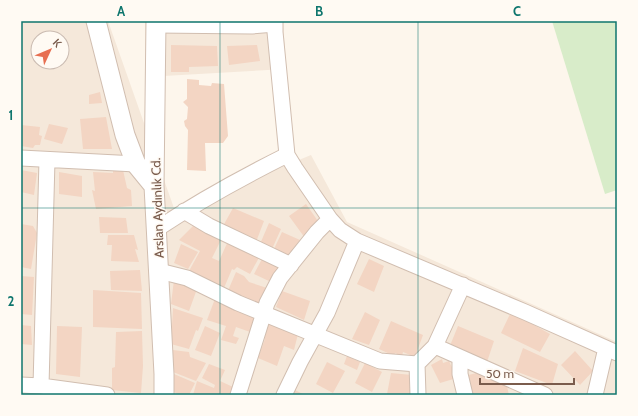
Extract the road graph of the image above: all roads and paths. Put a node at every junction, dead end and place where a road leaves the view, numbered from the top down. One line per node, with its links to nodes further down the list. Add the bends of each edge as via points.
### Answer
1 (96, 21): 7 (street, via 125,135)
2 (275, 22): 3 (street, via 252,26); 4 (street)
3 (156, 23): 8 (street, Arslan Aydınlık Cd.)
4 (288, 155): 9 (street, via 231,183); 10 (street)
5 (21, 158): 6 (street)
6 (47, 160): 7 (street); 23 (street)
7 (136, 164): 8 (street)
8 (154, 186): 11 (street, Arslan Aydınlık Cd.)
9 (184, 211): 11 (street); 13 (street, via 209,226)
10 (330, 219): 12 (street, via 340,230); 13 (street)
11 (157, 229): 14 (street, Arslan Aydınlık Cd.)
12 (357, 241): 15 (street); 17 (street, via 327,313)
13 (291, 265): 16 (street, via 280,278)
14 (159, 271): 16 (street, via 187,278); 27 (street, Arslan Aydınlık Cd.)
15 (463, 285): 18 (street); 19 (street)
16 (264, 313): 17 (street); 28 (street)
17 (314, 334): 21 (street, via 380,361); 29 (street)
18 (436, 346): 20 (street); 21 (street)
19 (612, 350): 33 (street)
20 (460, 358): 24 (street); 31 (street, via 460,374)
21 (417, 364): 30 (street)
22 (21, 385): 23 (street)
23 (41, 386): 25 (street)
24 (518, 389): 32 (street)
25 (85, 393): 26 (street)
26 (107, 395)
27 (164, 395)
28 (238, 395)
29 (284, 395)
30 (418, 395)
31 (465, 395)
32 (545, 395)
33 (595, 395)

